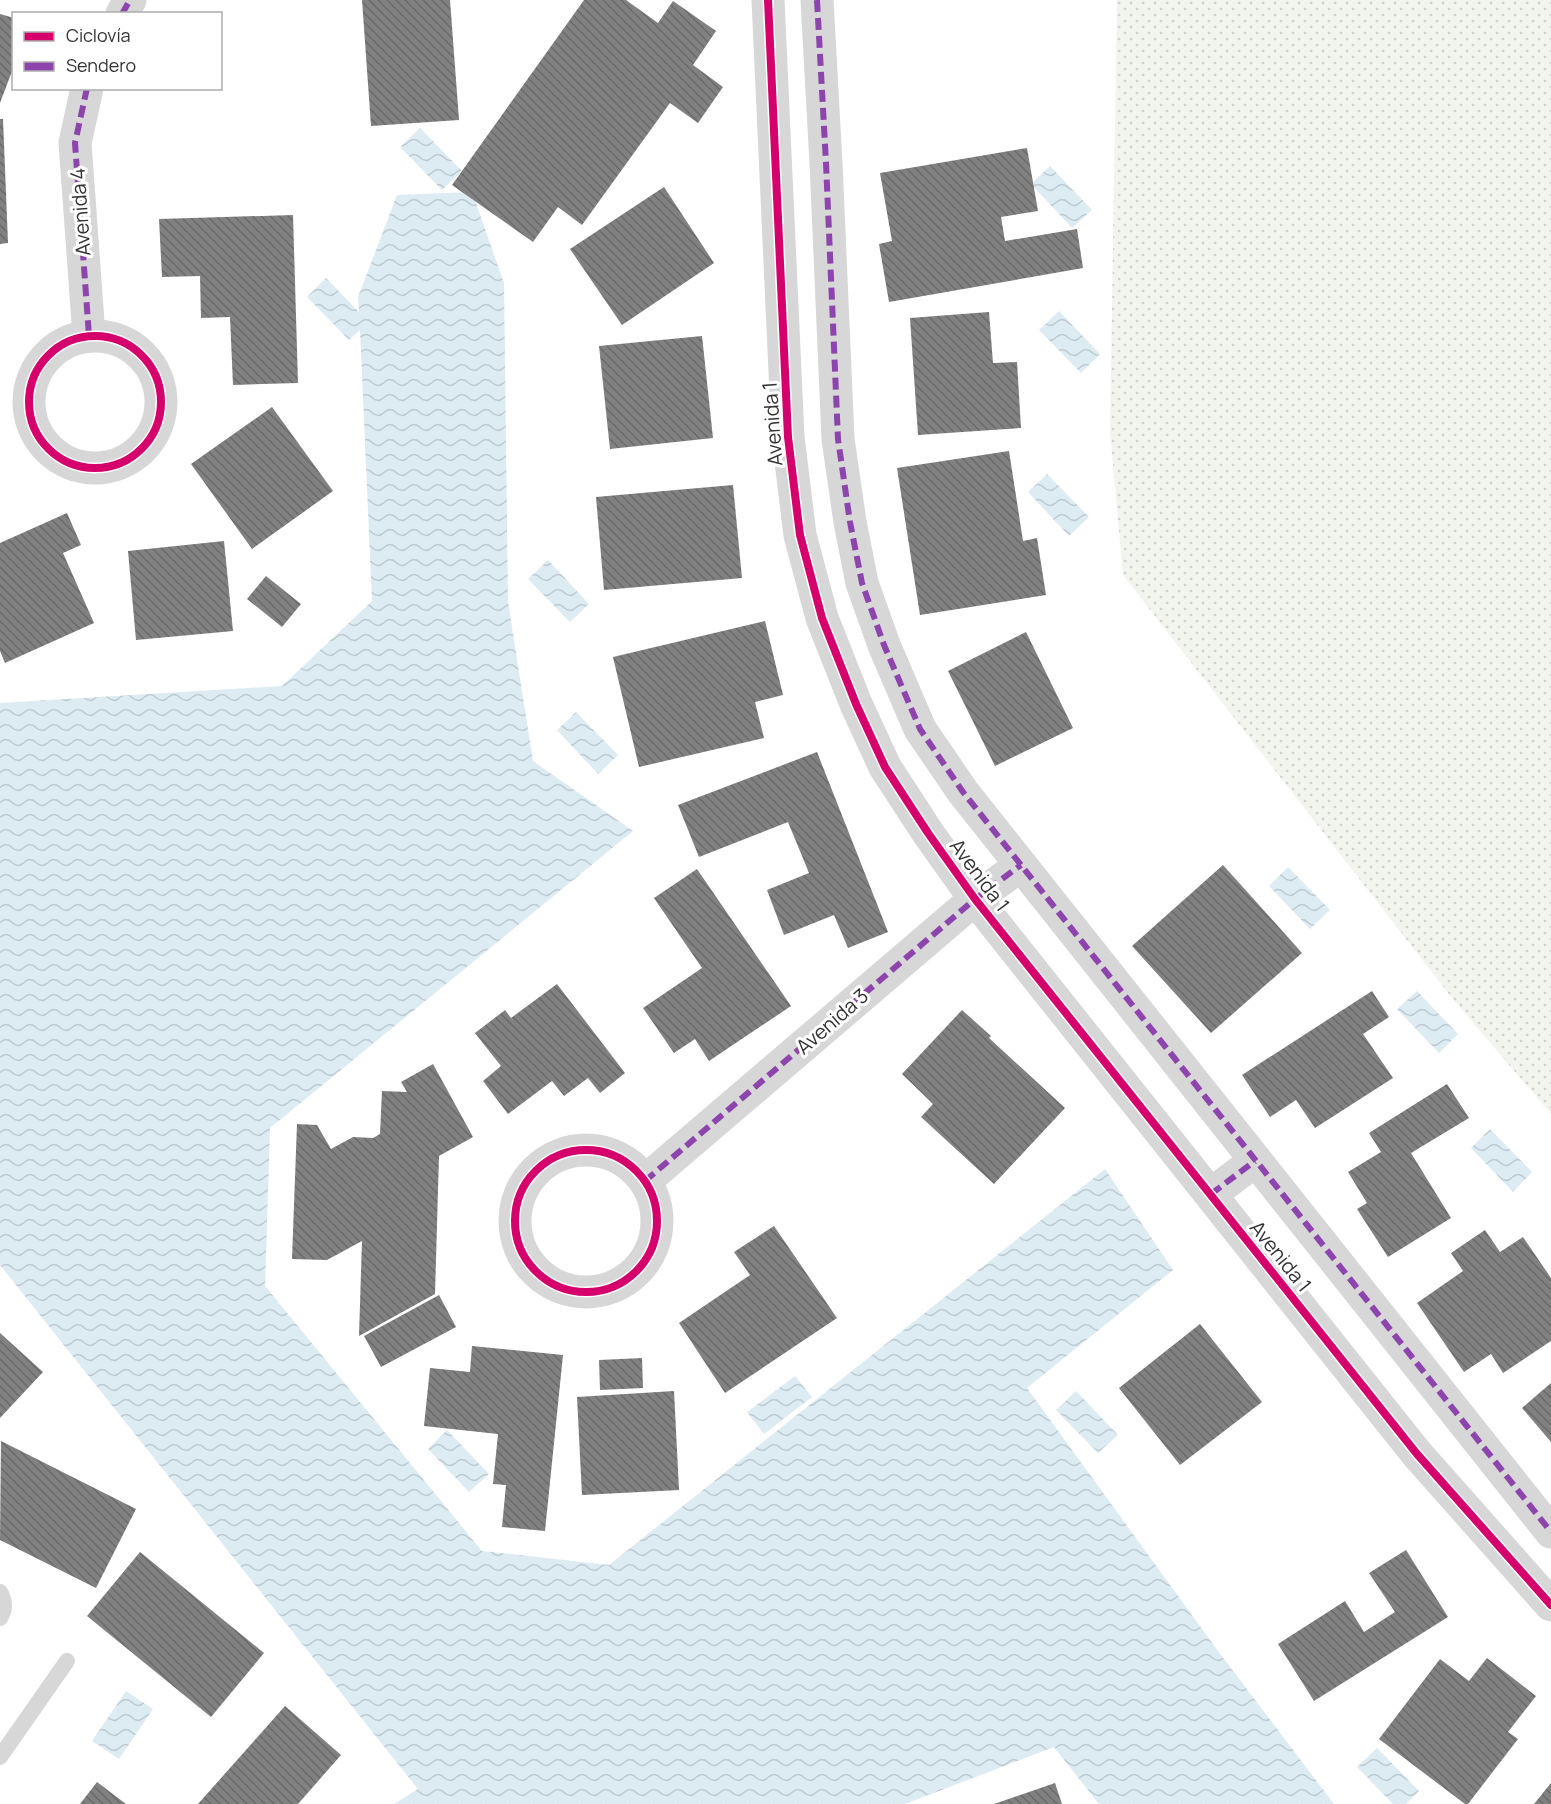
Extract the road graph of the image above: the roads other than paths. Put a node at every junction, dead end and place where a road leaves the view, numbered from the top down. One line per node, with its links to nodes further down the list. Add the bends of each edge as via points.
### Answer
1 (768, 0): 6 (street, Avenida 1, via 788,437 800,535 822,618 855,704 885,766)
2 (817, 0): 5 (street, Avenida 1, via 838,439 862,583 920,729 963,792)
3 (87, 90): 4 (street, Avenida 4, via 75,143)
4 (89, 336)
5 (1022, 865): 6 (street, Avenida 3); 7 (street, Avenida 1)
6 (975, 899): 8 (street, Avenida 3); 9 (street, Avenida 1)
7 (1255, 1161): 9 (street); 10 (street, Avenida 1)
8 (645, 1181): 8 (street, via 632,1166 594,1150 555,1157 538,1168 517,1202 518,1243 527,1260 558,1287 578,1291 598,1291 634,1274 655,1239 654,1200)
9 (1211, 1194): 12 (street, Avenida 1, via 1417,1454)
10 (1551, 1532)
11 (0, 1592): 13 (lane, via 4,1612)
12 (1551, 1605)
13 (0, 1618)
14 (67, 1661): 15 (lane)
15 (0, 1756)

